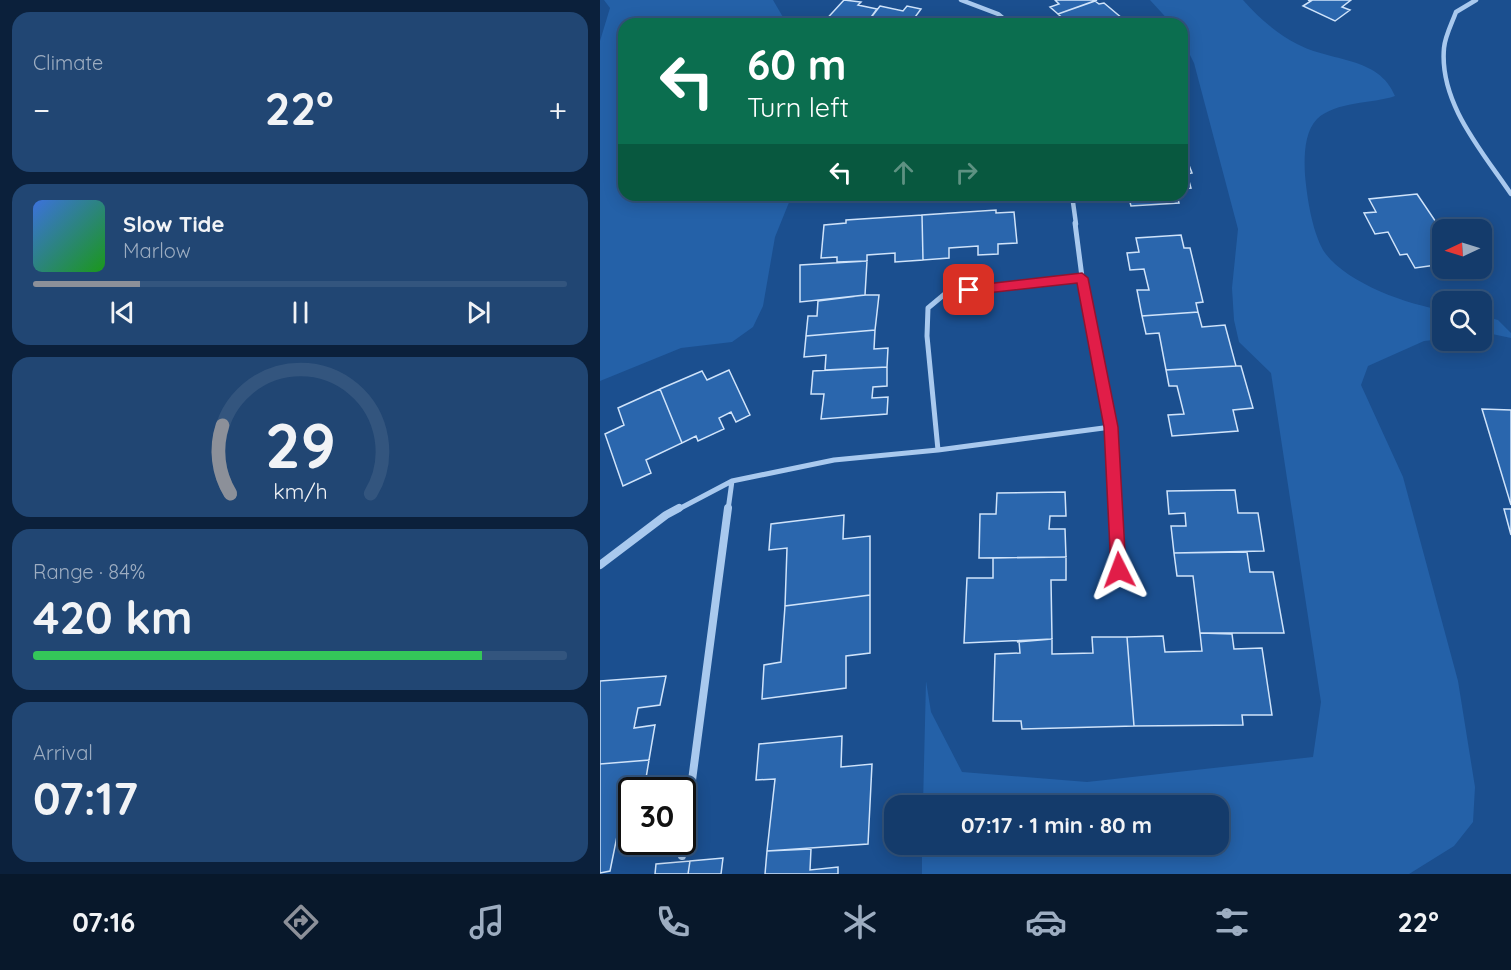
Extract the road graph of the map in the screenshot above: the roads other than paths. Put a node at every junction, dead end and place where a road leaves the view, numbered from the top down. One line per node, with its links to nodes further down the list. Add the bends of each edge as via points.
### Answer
1 (961, 0): 3 (street)
2 (1476, 0): 4 (street, via 1456,12 1444,47 1447,80 1459,117)
3 (1003, 18)
4 (1511, 194)
5 (1073, 201): 6 (street)
6 (1082, 278): 7 (street); 8 (street, via 946,293 928,308)
7 (1111, 427): 8 (street); 11 (street)
8 (938, 450): 9 (street, via 834,460)
9 (732, 480): 10 (street, via 666,515); 12 (street)
10 (600, 565)
11 (1119, 570)
12 (682, 856)

